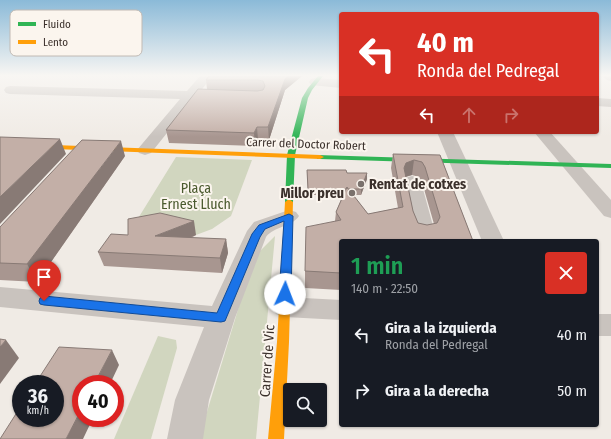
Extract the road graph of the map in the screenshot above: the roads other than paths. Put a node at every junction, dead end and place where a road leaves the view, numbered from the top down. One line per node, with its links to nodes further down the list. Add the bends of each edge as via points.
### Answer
1 (189, 96): 9 (street)
2 (306, 96): 10 (street, Carrer de Vic)
3 (599, 102): 4 (street)
4 (611, 104)
5 (447, 134): 12 (street)
6 (544, 134): 13 (street)
7 (0, 145): 8 (street, Carrer del Doctor Robert)
8 (83, 148): 9 (street, Carrer del Doctor Robert); 14 (street)
9 (145, 150): 10 (street, Carrer del Doctor Robert)
10 (291, 155): 11 (street, Carrer del Doctor Robert); 17 (street, Carrer de Vic)
11 (407, 160): 12 (street, Carrer del Doctor Robert); 18 (street)
12 (458, 162): 13 (street, Carrer del Doctor Robert); 19 (street)
13 (570, 164): 15 (street, Carrer del Doctor Robert); 16 (street)
14 (68, 165)
15 (611, 166)
16 (611, 212)
17 (289, 216): 21 (street, Carrer de Vic); 23 (street, via 262,227 255,236)
18 (425, 238)
19 (492, 239)
20 (0, 297): 23 (street)
21 (285, 307): 22 (street); 27 (street, Carrer de Vic)
22 (339, 310)
23 (221, 318): 26 (street, via 192,400)
24 (599, 325): 25 (street)
25 (611, 325)
26 (185, 439)
27 (276, 439)

